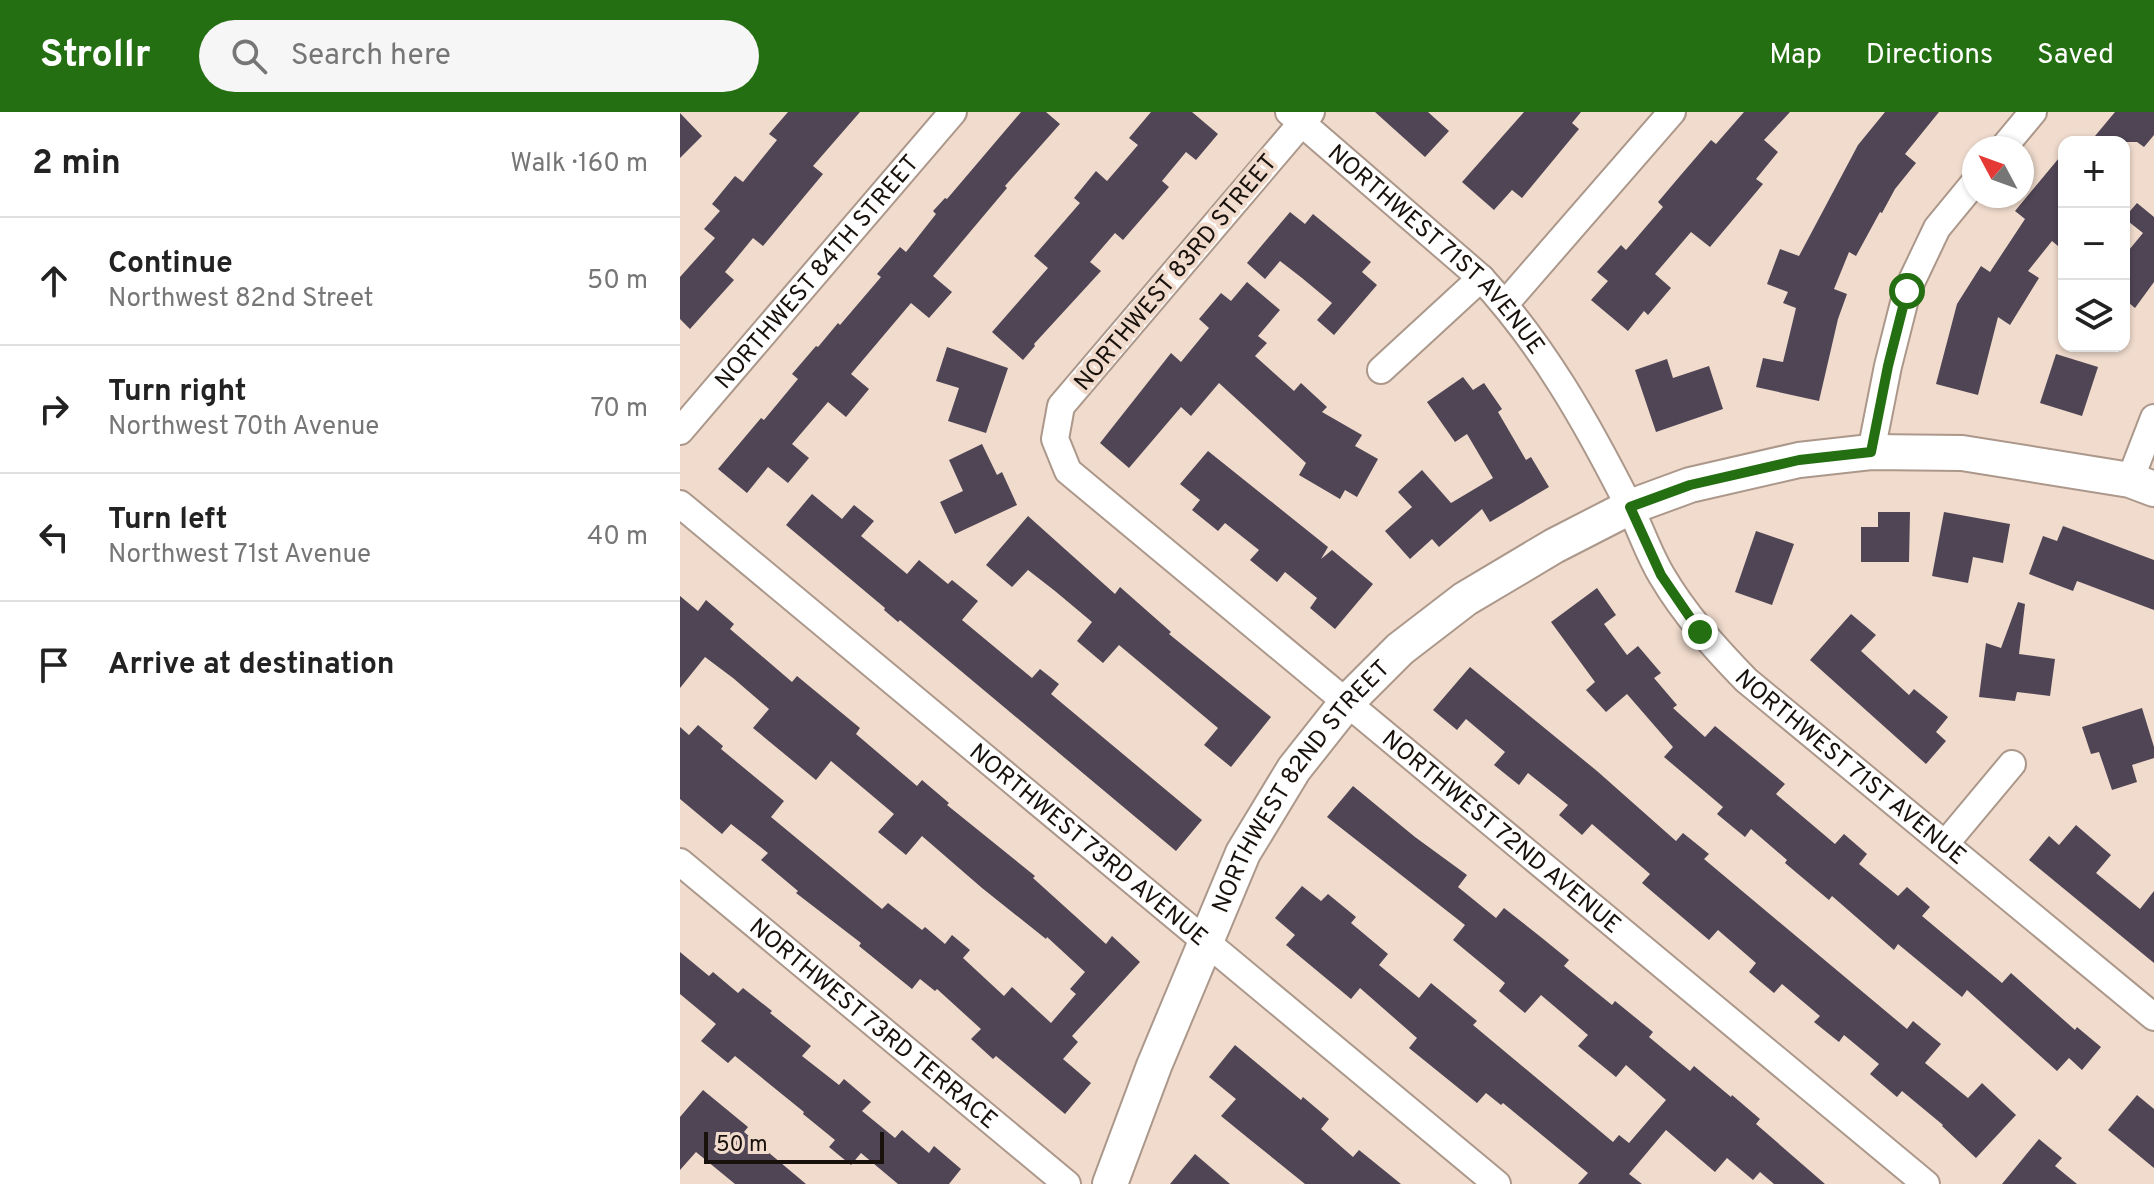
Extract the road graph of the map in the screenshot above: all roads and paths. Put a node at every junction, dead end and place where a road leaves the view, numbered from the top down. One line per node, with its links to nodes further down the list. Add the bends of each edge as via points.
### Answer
1 (953, 112): 11 (street, NORTHWEST 84TH STREET)
2 (1672, 112): 8 (street)
3 (2033, 112): 5 (street)
4 (1301, 115): 7 (street, NORTHWEST 71ST AVENUE); 12 (street, NORTHWEST 83RD STREET, via 1061,406)
5 (2013, 136)
6 (1962, 198): 13 (street, via 1937,228 1907,291)
7 (1481, 278): 8 (street, NORTHWEST 71ST AVENUE); 9 (street)
8 (1505, 304): 16 (street, NORTHWEST 71ST AVENUE, via 1550,363)
9 (1381, 370)
10 (2154, 418): 14 (street)
11 (680, 431)
12 (1055, 439): 17 (street, NORTHWEST 72ND AVENUE, via 1068,471)
13 (1871, 452): 14 (street, NORTHWEST 82ND STREET, via 1962,453); 16 (street, NORTHWEST 82ND STREET, via 1799,460 1690,485)
14 (2142, 485)
15 (680, 504): 21 (street, NORTHWEST 73RD AVENUE)
16 (1630, 507): 17 (street, NORTHWEST 82ND STREET, via 1465,599 1400,649); 19 (street, NORTHWEST 71ST AVENUE, via 1661,575 1700,632 1746,680)
17 (1347, 702): 21 (street, NORTHWEST 82ND STREET, via 1294,769 1243,853); 26 (street, NORTHWEST 72ND AVENUE)
18 (2012, 764): 19 (street)
19 (1946, 843): 22 (street, NORTHWEST 71ST AVENUE)
20 (680, 862): 23 (street, NORTHWEST 73RD TERRACE)
21 (1205, 942): 24 (street, NORTHWEST 82ND STREET); 25 (street, NORTHWEST 73RD AVENUE)
22 (2154, 1017)
23 (1067, 1184)
24 (1110, 1184)
25 (1497, 1184)
26 (1926, 1184)

